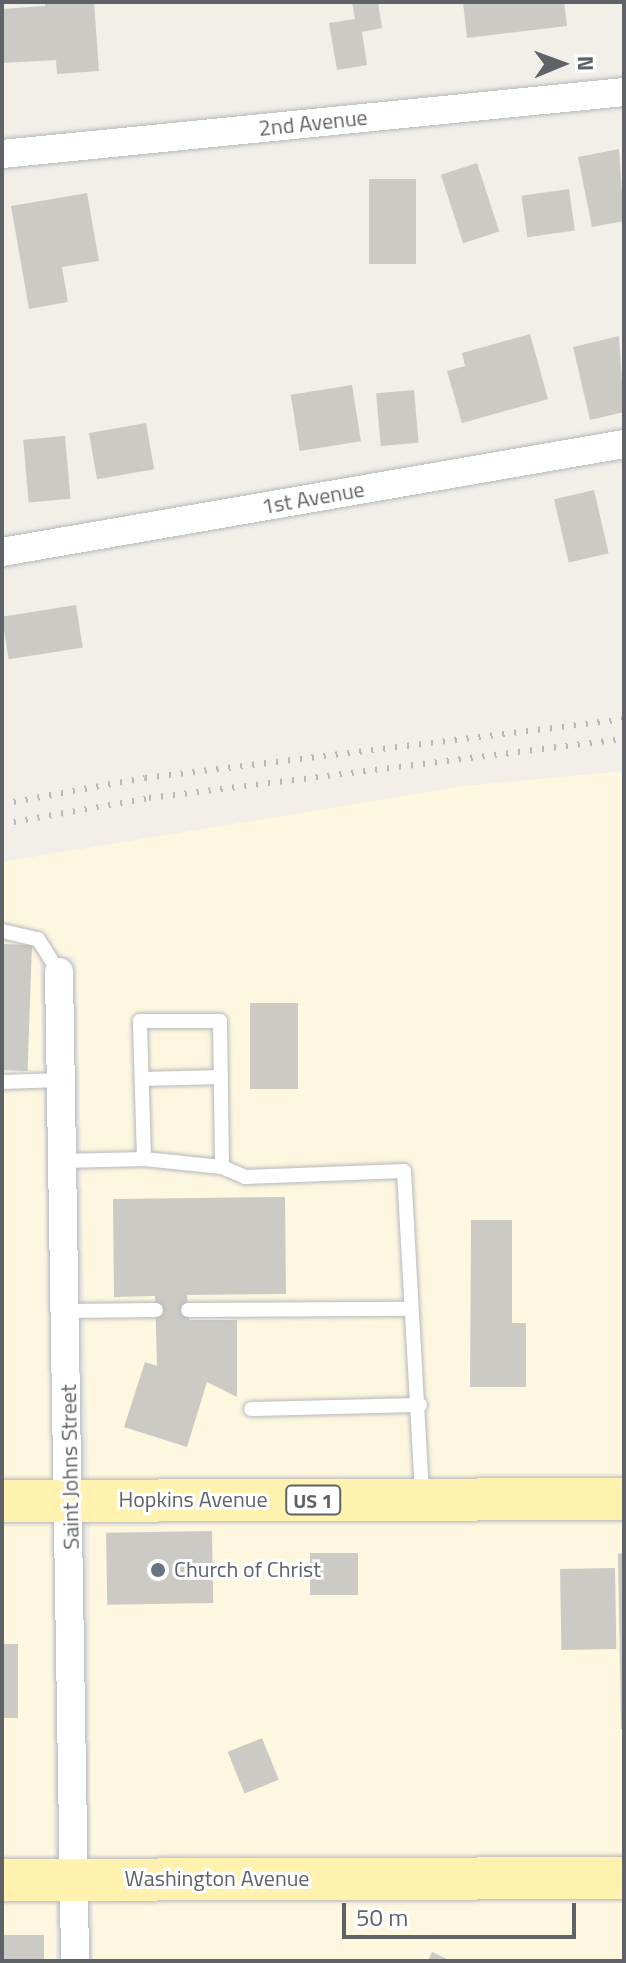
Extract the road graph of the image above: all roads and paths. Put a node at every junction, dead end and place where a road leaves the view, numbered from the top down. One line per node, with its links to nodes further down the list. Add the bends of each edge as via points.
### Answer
1 (624, 92): 2 (street, 2nd Avenue)
2 (2, 154)
3 (624, 444): 4 (street, 1st Avenue)
4 (2, 552)
5 (2, 931): 6 (lane, via 38,939)
6 (59, 972): 9 (street, Saint Johns Street)
7 (221, 1077): 8 (lane); 8 (lane, via 220,1021 140,1021); 13 (lane)
8 (142, 1079): 11 (lane)
9 (61, 1080): 10 (lane); 12 (street, Saint Johns Street)
10 (2, 1082)
11 (144, 1159): 12 (lane); 13 (lane)
12 (63, 1161): 17 (street, Saint Johns Street)
13 (222, 1167): 14 (lane, via 245,1177 404,1171)
14 (411, 1309): 16 (lane); 18 (lane)
15 (156, 1310): 17 (lane)
16 (188, 1310)
17 (67, 1311): 22 (street, Saint Johns Street)
18 (420, 1405): 19 (lane); 20 (lane)
19 (251, 1409)
20 (422, 1499): 21 (main road, Hopkins Avenue / US 1); 22 (main road, Hopkins Avenue / US 1)
21 (624, 1499)
22 (71, 1500): 23 (main road, Hopkins Avenue / US 1); 25 (street, Saint Johns Street)
23 (2, 1501)
24 (624, 1878): 25 (main road, Washington Avenue)
25 (74, 1879): 26 (main road, Washington Avenue); 27 (street, Saint Johns Street)
26 (2, 1880)
27 (75, 1961)

